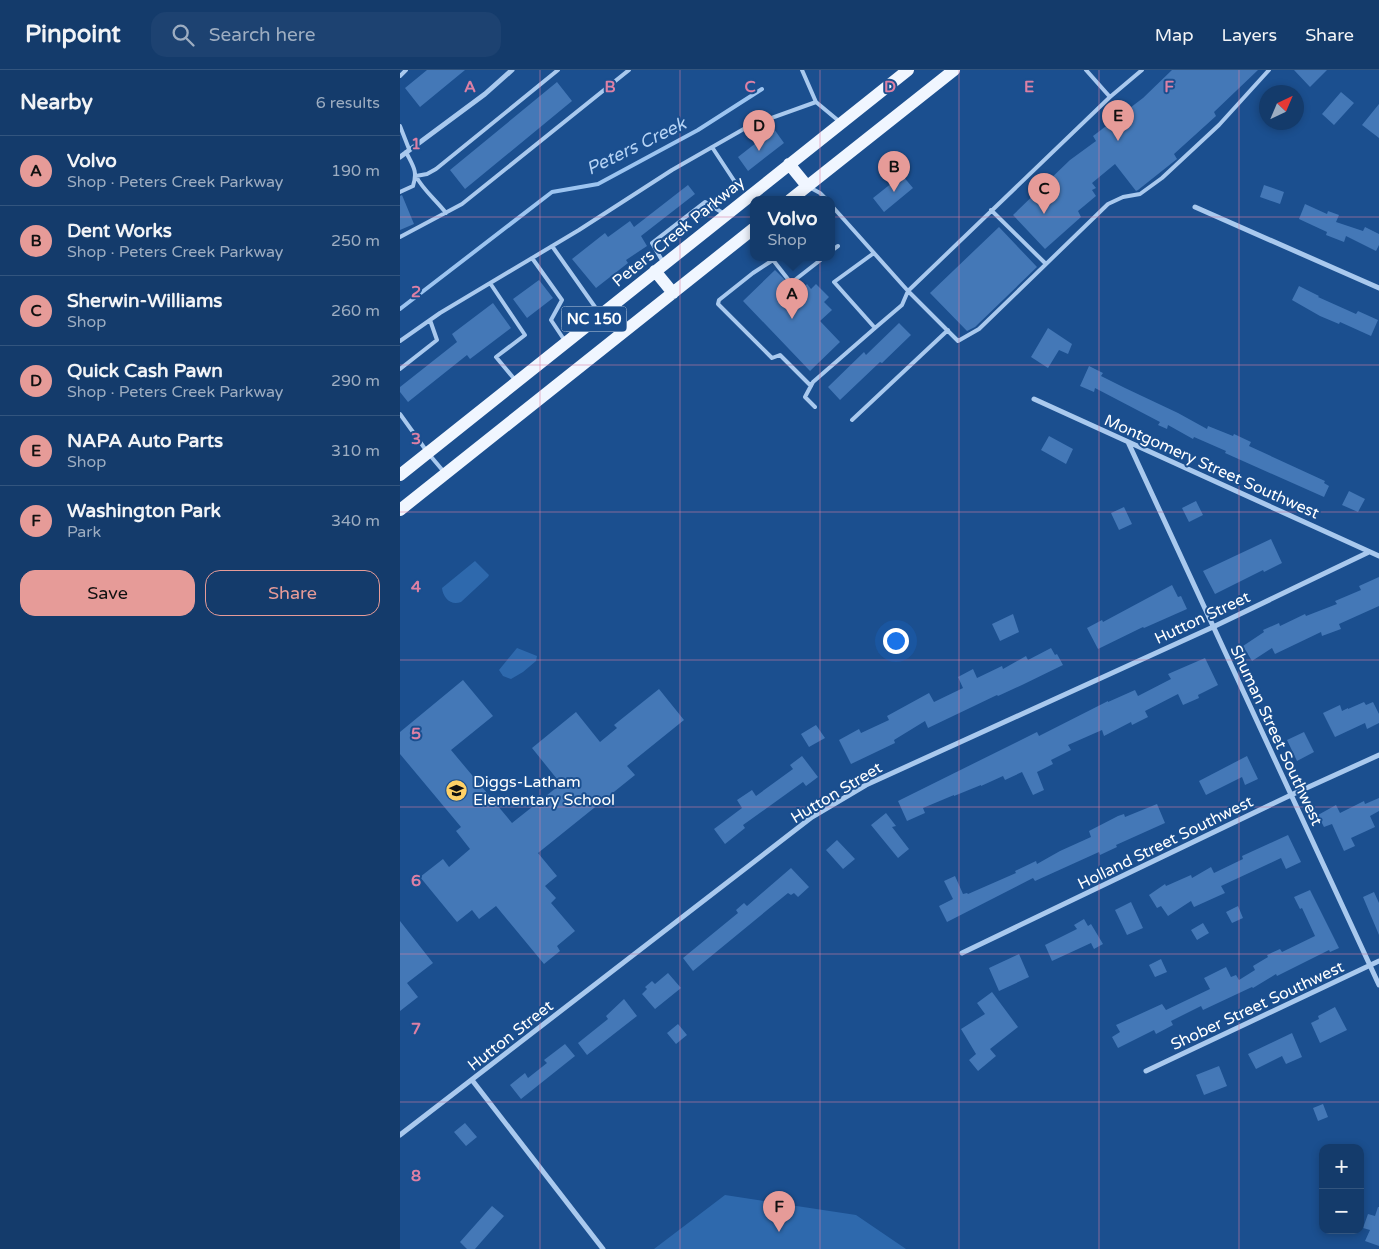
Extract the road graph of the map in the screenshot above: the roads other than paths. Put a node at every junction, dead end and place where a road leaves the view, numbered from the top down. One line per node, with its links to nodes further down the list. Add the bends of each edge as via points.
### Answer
1 (406, 70): 11 (lane)
2 (512, 70): 17 (street)
3 (558, 70): 20 (lane, via 436,169)
4 (629, 70): 29 (lane, via 462,204)
5 (802, 70): 13 (lane)
6 (908, 70): 14 (main road, Peters Creek Parkway / NC 150)
7 (954, 70): 22 (main road)
8 (1086, 70): 12 (lane)
9 (1142, 70): 12 (lane)
10 (1269, 70): 41 (lane, via 1176,166 1140,194 1108,204)
11 (400, 76)
12 (1110, 97): 27 (lane)
13 (816, 102): 14 (lane); 16 (lane, via 749,126)
14 (840, 123): 19 (main road, Peters Creek Parkway / NC 150)
15 (400, 126): 17 (lane)
16 (712, 147): 21 (lane); 33 (lane)
17 (408, 151): 18 (street); 20 (lane)
18 (400, 157)
19 (789, 164): 22 (main road); 30 (main road, Peters Creek Parkway / NC 150)
20 (416, 176): 23 (lane, via 412,186); 29 (lane, via 420,185)
21 (735, 182)
22 (807, 186): 24 (main road); 25 (lane)
23 (400, 192)
24 (795, 196)
25 (823, 196)
26 (1195, 207): 44 (street)
27 (991, 210): 41 (lane); 45 (lane)
28 (836, 211): 36 (lane)
29 (446, 213): 32 (lane)
30 (725, 215): 42 (main road, Peters Creek Parkway / NC 150); 42 (lane, via 705,202 652,243)
31 (750, 231): 46 (main road, NC 150)
32 (400, 238)
33 (552, 246): 37 (lane); 47 (lane)
34 (838, 246): 35 (lane)
35 (835, 248)
36 (874, 253): 45 (lane); 49 (lane, via 834,282)
37 (532, 258): 43 (lane); 52 (lane, via 562,300 551,320)
38 (772, 261): 55 (lane, via 719,300 718,304 772,358 780,356)
39 (776, 261): 40 (lane, via 791,283)
40 (819, 261)
41 (1046, 264): 50 (lane, via 980,329 958,340)
42 (660, 267): 46 (main road); 47 (main road, Peters Creek Parkway / NC 150)
43 (490, 283): 48 (lane); 54 (lane, via 526,335 496,357)
44 (1379, 288)
45 (908, 291): 49 (lane, via 902,305); 50 (lane)
46 (673, 293): 62 (main road, NC 150)
47 (600, 315): 52 (main road, Peters Creek Parkway / NC 150)
48 (430, 320): 51 (lane); 53 (lane, via 438,340)
49 (875, 328): 55 (lane)
50 (948, 330): 59 (lane)
51 (400, 341)
52 (566, 342): 54 (main road, Peters Creek Parkway / NC 150)
53 (400, 369)
54 (517, 382): 61 (main road, Peters Creek Parkway / NC 150)
55 (811, 386): 57 (lane, via 805,397)
56 (1034, 399): 60 (street, Montgomery Street Southwest)
57 (815, 407)
58 (400, 414): 61 (lane)
59 (852, 420)
60 (1128, 442): 65 (street, Montgomery Street Southwest); 67 (street, Shuman Street Southwest)
61 (428, 453): 62 (lane); 63 (main road, Peters Creek Parkway / NC 150)
62 (446, 474): 64 (main road, NC 150)
63 (400, 476)
64 (400, 510)
65 (1369, 552): 66 (street, Montgomery Street Southwest); 67 (street, Hutton Street)
66 (1379, 556)
67 (1213, 627): 69 (street, Shuman Street Southwest); 75 (street, Hutton Street, via 866,785 812,817)
68 (1379, 755): 69 (street, Holland Street Southwest)
69 (1291, 795): 70 (street, Holland Street Southwest); 72 (street, Shuman Street Southwest)
70 (962, 952)
71 (1379, 961): 72 (street, Shober Street Southwest)
72 (1370, 965): 73 (street, Shuman Street Southwest); 74 (street, Shober Street Southwest)
73 (1379, 985)
74 (1146, 1071)
75 (472, 1080): 76 (street, Hutton Street); 77 (street)
76 (400, 1135)
77 (603, 1249)

